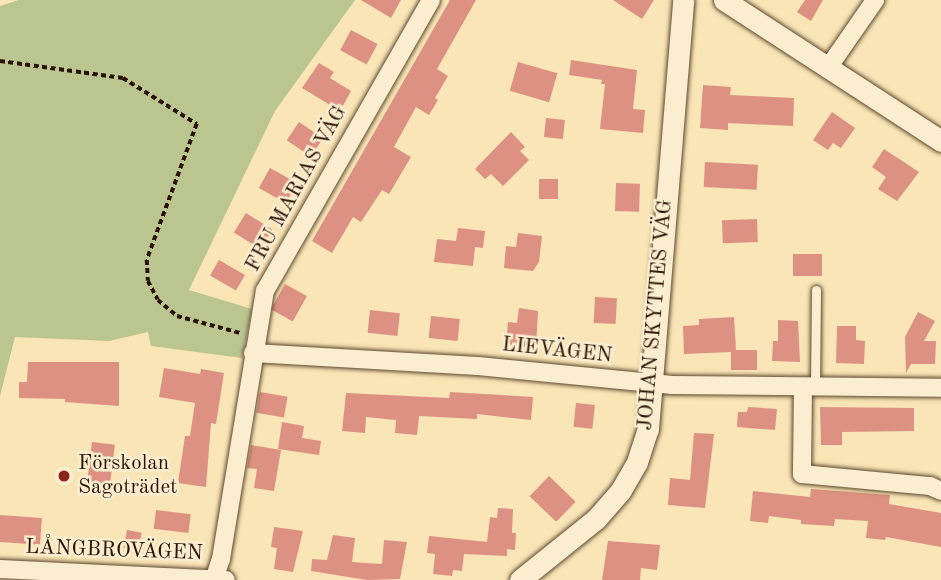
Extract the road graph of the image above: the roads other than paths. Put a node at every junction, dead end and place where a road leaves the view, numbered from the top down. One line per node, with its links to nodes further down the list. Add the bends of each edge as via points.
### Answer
1 (431, 0): 8 (street, FRU MARIAS VÄG, via 265,292)
2 (683, 0): 9 (street, JOHAN SKYTTES VÄG)
3 (724, 0): 5 (street)
4 (875, 0): 5 (street)
5 (828, 68): 6 (street)
6 (941, 141)
7 (816, 290): 10 (lane)
8 (254, 345): 9 (street, LIEVÄGEN); 14 (street, FRU MARIAS VÄG)
9 (653, 383): 10 (street, LIEVÄGEN); 15 (street, JOHAN SKYTTES VÄG, via 648,429 621,490 597,519)
10 (809, 386): 11 (street, LIEVÄGEN); 12 (street, via 802,474 930,486)
11 (941, 388)
12 (941, 491)
13 (0, 569): 14 (street, LÅNGBROVÄGEN)
14 (218, 579)
15 (520, 580)

